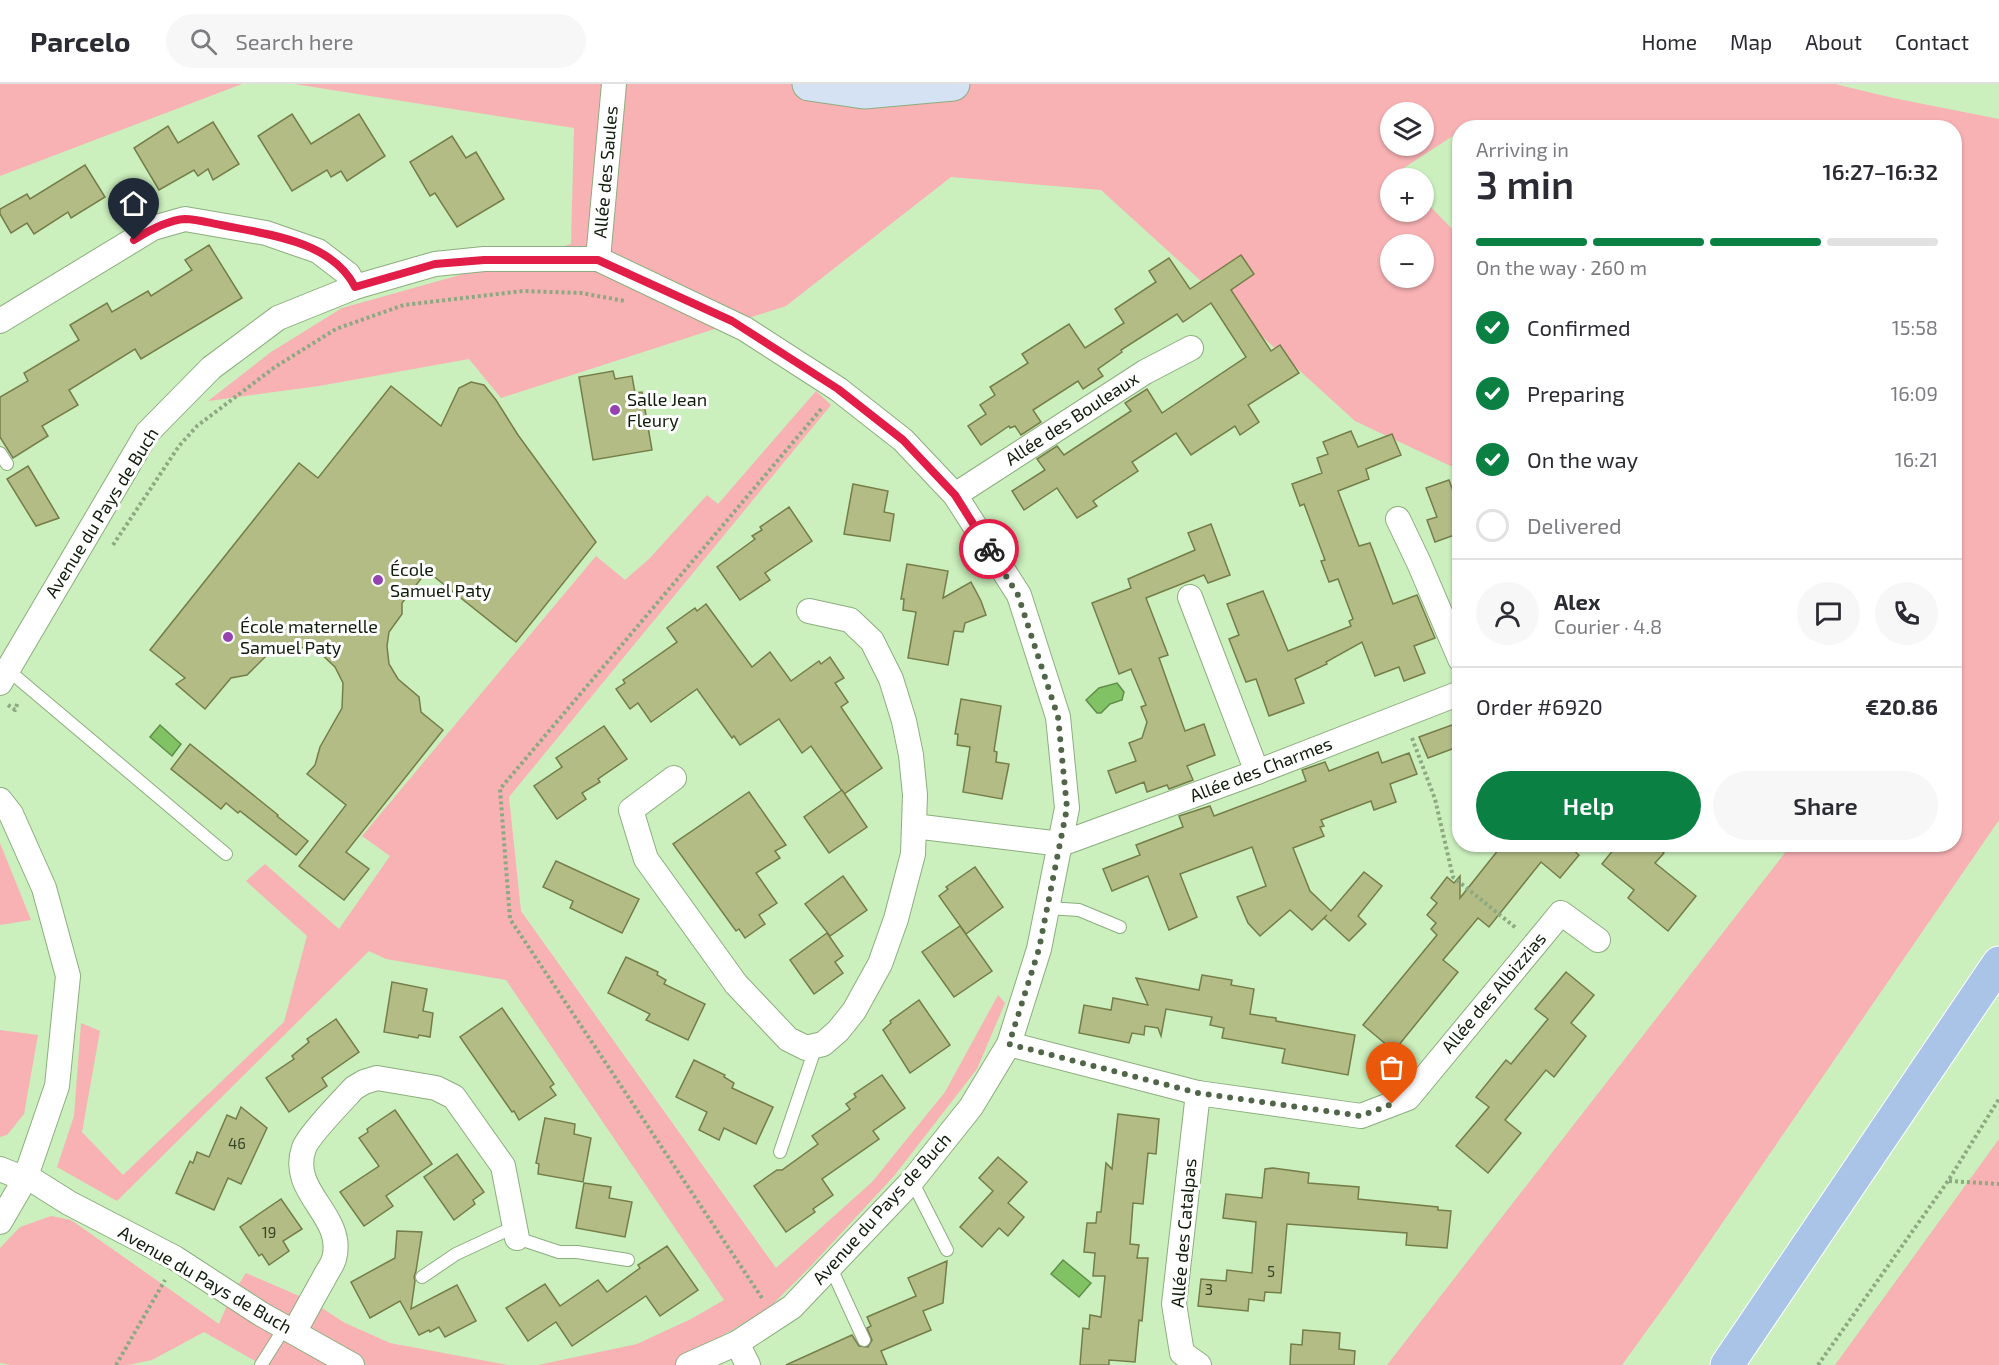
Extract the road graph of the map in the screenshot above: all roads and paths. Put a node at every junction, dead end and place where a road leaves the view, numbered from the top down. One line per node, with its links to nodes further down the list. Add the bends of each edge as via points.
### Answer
1 (614, 84): 4 (street, Allée des Saules)
2 (809, 84): 3 (main road, via 864,92)
3 (952, 84)
4 (598, 260): 5 (street, Avenue du Pays de Buch); 6 (street, Avenue du Pays de Buch, via 435,264)
5 (641, 279): 11 (street, Avenue du Pays de Buch, via 745,328 838,389 903,440); 13 (path, via 632,303 581,292 523,291 404,305 336,329 275,367 197,426)
6 (355, 287): 7 (street, via 348,274 318,250 266,233 184,219 153,228); 17 (street, Avenue du Pays de Buch, via 278,318 211,368 147,433)
7 (0, 321)
8 (1191, 348): 11 (street, Allée des Bouleaux, via 1145,372)
9 (0, 453): 10 (lane)
10 (7, 464)
11 (955, 495): 25 (street, Avenue du Pays de Buch, via 1018,595 1058,717 1067,808)
12 (1398, 519): 16 (street)
13 (110, 550)
14 (1190, 597): 21 (street)
15 (809, 611): 24 (street, via 850,620 872,641 886,669 911,755)
16 (1452, 640)
17 (11, 679): 19 (path, via 15,710); 26 (lane)
18 (1452, 696): 20 (street, Allée des Charmes)
19 (0, 699)
20 (1403, 715): 21 (street, Allée des Charmes); 30 (path, via 1435,799 1454,877)
21 (1257, 772): 25 (street, Allée des Charmes)
22 (674, 778): 33 (street, via 631,810 646,859 736,984 788,1039 806,1047)
23 (0, 800): 38 (street, via 44,888 68,976 57,1086)
24 (914, 826): 25 (street); 33 (street, via 913,854 880,964 838,1032)
25 (1061, 844): 27 (street, Avenue du Pays de Buch)
26 (226, 854)
27 (1048, 908): 28 (lane, via 1079,910); 32 (street, Avenue du Pays de Buch)
28 (1120, 927)
29 (1598, 940): 30 (street, Allée des Albizzias, via 1561,913)
30 (1537, 941): 34 (street, Allée des Albizzias, via 1408,1098 1361,1116)
31 (1999, 963): 58 (main road)
32 (1009, 1044): 34 (street, Allée des Albizzias); 39 (street, Avenue du Pays de Buch, via 971,1107)
33 (816, 1046): 36 (lane)
34 (1198, 1093): 57 (street, Allée des Catalpas, via 1174,1304 1182,1353)
35 (1999, 1098): 40 (path)
36 (780, 1152)
37 (0, 1169): 38 (street, Avenue du Pays de Buch)
38 (25, 1179): 42 (street); 45 (street, Avenue du Pays de Buch, via 34,1180 69,1203)
39 (912, 1181): 44 (lane); 47 (street, Avenue du Pays de Buch)
40 (1948, 1181): 41 (path); 59 (path)
41 (1999, 1184)
42 (0, 1222)
43 (515, 1233): 46 (lane, via 559,1252); 48 (lane, via 456,1254); 49 (street, via 503,1166 454,1096 436,1088 377,1078 364,1082 354,1088 304,1146 302,1176 332,1225 334,1260)
44 (947, 1250)
45 (175, 1258): 49 (street, Avenue du Pays de Buch); 52 (path)
46 (628, 1260)
47 (831, 1268): 50 (lane); 51 (street, Avenue du Pays de Buch, via 792,1307)
48 (422, 1277)
49 (289, 1330): 53 (lane); 54 (street, Avenue du Pays de Buch)
50 (864, 1340)
51 (737, 1343): 55 (street, Avenue du Pays de Buch); 56 (street)
52 (116, 1365)
53 (261, 1365)
54 (352, 1365)
55 (688, 1365)
56 (748, 1365)
57 (1198, 1365)
58 (1727, 1365)
59 (1818, 1365)

